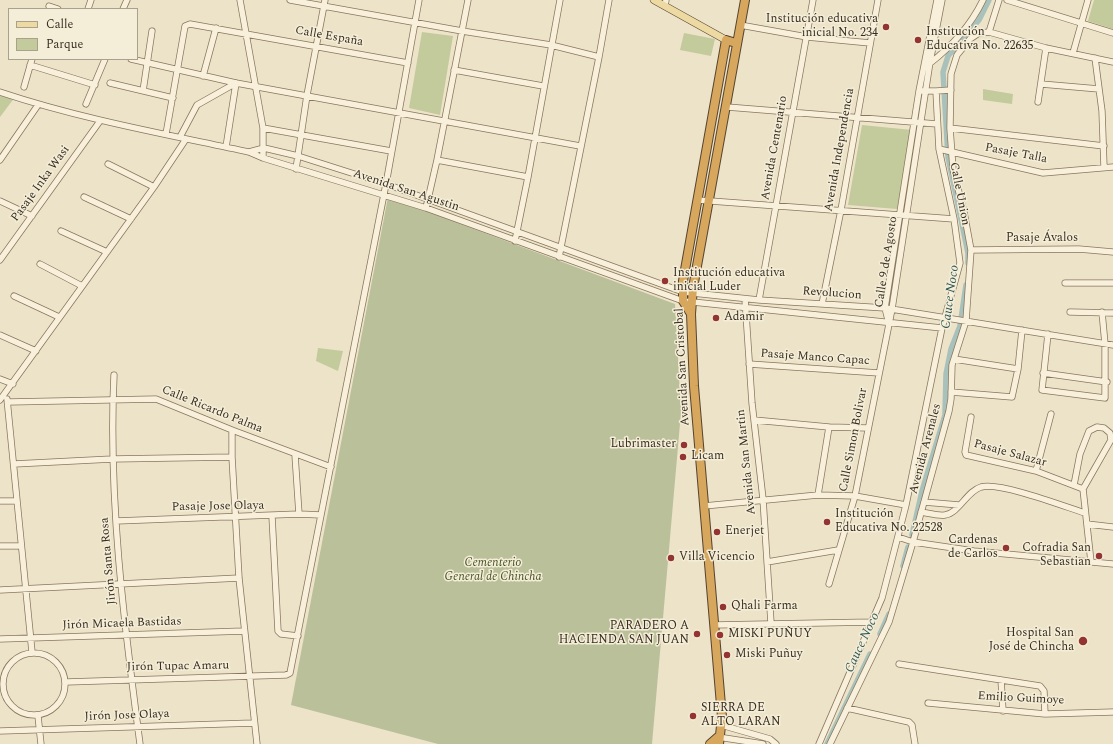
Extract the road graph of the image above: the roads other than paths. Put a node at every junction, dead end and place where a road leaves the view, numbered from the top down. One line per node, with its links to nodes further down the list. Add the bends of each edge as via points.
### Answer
1 (51, 0): 20 (street)
2 (240, 0): 28 (street)
3 (290, 0): 18 (street)
4 (419, 0): 21 (street)
5 (468, 0): 26 (street)
6 (560, 0): 34 (street)
7 (609, 0): 38 (street)
8 (654, 0): 19 (main road)
9 (745, 0): 22 (highway, Avenida San Cristobal)
10 (813, 0): 30 (street, Avenida Centenario)
11 (878, 0): 33 (street, Avenida Independencia)
12 (937, 0): 47 (street, Calle 9 de Agosto)
13 (942, 0): 43 (street, Calle 9 de Agosto)
14 (983, 0): 43 (street, via 975,15 944,52)
15 (999, 0): 27 (street)
16 (1008, 0): 23 (street)
17 (1088, 0): 23 (street)
18 (325, 3): 21 (street); 35 (street)
19 (665, 3): 31 (main road)
20 (48, 8)
21 (415, 21): 26 (street); 46 (street)
22 (740, 25): 30 (street); 32 (highway, Avenida San Cristobal)
23 (1082, 25): 29 (street); 37 (street)
24 (216, 28): 28 (street, Calle España); 49 (street, Calle España, via 190,24 185,26); 50 (street)
25 (152, 31): 45 (street)
26 (462, 31): 34 (street); 48 (street)
27 (989, 32): 36 (street); 58 (street, Avenida Arenales, via 975,35 962,48 953,64)
28 (246, 33): 35 (street, Calle España); 55 (street)
29 (1113, 33)
30 (807, 37): 33 (street); 71 (street, Avenida Centenario)
31 (726, 40): 32 (highway); 76 (highway)
32 (736, 43): 69 (highway, Avenida San Cristobal)
33 (870, 43): 72 (street, Avenida Independencia)
34 (551, 45): 38 (street); 56 (street)
35 (317, 47): 46 (street, Calle España); 64 (street)
36 (1046, 48): 37 (street); 53 (street)
37 (1073, 53): 39 (street)
38 (599, 57): 85 (street)
39 (1095, 58): 44 (street); 59 (street)
40 (104, 60): 54 (street)
41 (135, 60): 45 (street)
42 (31, 62): 54 (street); 57 (street)
43 (930, 62): 47 (street); 61 (street, Calle 9 de Agosto)
44 (1113, 62)
45 (147, 63): 49 (street); 60 (street)
46 (408, 63): 70 (street)
47 (924, 68): 61 (street, Calle 9 de Agosto)
48 (454, 70): 56 (street); 74 (street)
49 (178, 71): 50 (street); 65 (street)
50 (203, 76): 52 (street)
51 (110, 83): 60 (street)
52 (236, 83): 55 (street); 83 (street, via 197,105); 87 (street)
53 (1041, 84): 59 (street); 66 (street)
54 (95, 85): 67 (street)
55 (255, 86): 64 (street); 79 (street)
56 (543, 86): 84 (street)
57 (24, 87)
58 (949, 90): 62 (street); 80 (street, Avenida Arenales)
59 (1099, 90): 86 (street)
60 (142, 91): 65 (street)
61 (923, 91): 62 (street); 75 (street, Calle 9 de Agosto)
62 (938, 91): 77 (street, Calle Union)
63 (0, 92): 68 (street, Avenida San Agustin)
64 (307, 95): 70 (street); 82 (street)
65 (173, 98): 81 (street)
66 (1038, 102)
67 (86, 104)
68 (38, 105): 73 (street, Avenida San Agustin); 95 (street)
69 (727, 107): 71 (street); 78 (highway, Avenida San Cristobal)
70 (399, 111): 74 (street); 90 (street)
71 (793, 112): 72 (street); 110 (street, Avenida Centenario)
72 (856, 118): 75 (street); 112 (street, Avenida Independencia)
73 (100, 121): 81 (street, Avenida San Agustin); 114 (street, Pasaje Inka Wasi)
74 (445, 121): 84 (street); 96 (street)
75 (918, 122): 77 (street); 113 (street, Calle 9 de Agosto)
76 (711, 124): 78 (highway); 107 (highway)
77 (937, 124): 89 (street, Calle Union)
78 (724, 126): 109 (highway, Avenida San Cristobal)
79 (262, 128): 82 (street); 88 (street)
80 (950, 128): 86 (street); 91 (street, Avenida Arenales)
81 (166, 134): 83 (street, Avenida San Agustin)
82 (300, 134): 90 (street); 93 (street)
83 (183, 138): 87 (street, Avenida San Agustin); 103 (street)
84 (535, 138): 85 (street); 101 (street)
85 (580, 146): 120 (street)
86 (1104, 146): 98 (street)
87 (226, 147): 92 (street, Avenida San Agustin)
88 (264, 148): 92 (street); 93 (street, Avenida San Agustin); 94 (street)
89 (939, 149): 91 (street, Pasaje Talla); 116 (street, Calle Union)
90 (391, 151): 102 (street)
91 (949, 151): 98 (street, Pasaje Talla, via 1043,173); 121 (street, Avenida Arenales)
92 (249, 152): 94 (street, Avenida San Agustin)
93 (298, 156): 100 (street); 102 (street, Avenida San Agustin)
94 (263, 158): 100 (street, Avenida San Agustin)
95 (0, 160)
96 (438, 160): 101 (street); 106 (street)
97 (108, 164): 103 (street)
98 (1104, 167): 99 (street, Pasaje Talla)
99 (1113, 167)
100 (296, 169): 104 (street, Avenida San Agustin)
101 (528, 177): 118 (street)
102 (386, 184): 104 (street); 106 (street, Avenida San Agustin)
103 (154, 187): 115 (street)
104 (383, 195): 111 (street, Avenida San Agustin); 179 (street)
105 (84, 197): 115 (street)
106 (429, 199): 111 (street); 118 (street, Avenida San Agustin)
107 (697, 200): 109 (street); 131 (highway)
108 (0, 201): 114 (street)
109 (710, 201): 110 (street); 130 (highway, Avenida San Cristobal)
110 (776, 206): 112 (street); 134 (street, Avenida Centenario)
111 (426, 208): 119 (street, Avenida San Agustin)
112 (841, 210): 113 (street); 136 (street, Avenida Independencia)
113 (903, 215): 116 (street); 138 (street, Calle 9 de Agosto); 139 (street, Calle 9 de Agosto)
114 (32, 216): 125 (street, Pasaje Inka Wasi)
115 (131, 219): 122 (street)
116 (954, 219): 145 (street, Calle Union, via 960,263)
117 (61, 231): 122 (street)
118 (517, 232): 119 (street); 120 (street, Avenida San Agustin)
119 (515, 241): 124 (street, Avenida San Agustin)
120 (560, 248): 124 (street); 131 (street, Avenida San Agustin)
121 (971, 250): 123 (street, Pasaje Ávalos, via 1078,249); 146 (street, Avenida Arenales)
122 (107, 252): 129 (street)
123 (1113, 252)
124 (559, 257): 131 (street, Avenida San Agustin)
125 (0, 260)
126 (40, 264): 129 (street)
127 (1065, 283): 128 (street)
128 (1113, 283)
129 (82, 286): 144 (street)
130 (693, 293): 131 (street, Avenida San Agustin); 133 (street, Revolucion); 135 (highway, Avenida San Cristobal)
131 (680, 295): 135 (street, Revolucion); 143 (highway)
132 (14, 296): 144 (street)
133 (745, 298): 134 (street, Revolucion); 137 (street, Avenida San Martin)
134 (759, 300): 136 (street, Revolucion)
135 (692, 303): 137 (street, Revolucion); 143 (highway, Avenida San Cristobal)
136 (822, 304): 138 (street, Revolucion)
137 (745, 308): 147 (street, Revolucion); 156 (street, Avenida San Martin)
138 (884, 308): 139 (street, Revolucion); 147 (street, Calle 9 de Agosto)
139 (892, 309): 145 (street, Revolucion); 147 (street, Calle 9 de Agosto)
140 (1070, 312): 141 (street)
141 (1102, 312): 142 (street); 152 (street)
142 (1113, 313)
143 (691, 314): 191 (highway, Avenida San Cristobal)
144 (59, 317): 154 (street)
145 (946, 317): 146 (street, Revolucion); 148 (street, Avenida Arenales)
146 (965, 321): 149 (street, Revolucion); 155 (street, Avenida Arenales)
147 (888, 323): 148 (street, Revolucion); 158 (street, Calle Simon Bolivar)
148 (942, 328): 189 (street, Avenida Arenales)
149 (1022, 330): 150 (street, Revolucion); 157 (street)
150 (1048, 334): 152 (street, Revolucion); 159 (street)
151 (0, 335): 154 (street)
152 (1105, 344): 153 (street, Revolucion); 162 (street)
153 (1113, 346)
154 (36, 351): 163 (street)
155 (954, 359): 157 (street); 164 (street, Avenida Arenales, via 950,375)
156 (749, 364): 158 (street, Pasaje Manco Capac); 171 (street, Avenida San Martin)
157 (1018, 369): 164 (street, via 1012,397)
158 (879, 373): 173 (street, Calle Simon Bolivar)
159 (1044, 373): 162 (street); 162 (street, via 1044,391 1104,399)
160 (114, 375): 166 (street, Jirón Santa Rosa)
161 (0, 379): 163 (street)
162 (1107, 382)
163 (13, 384): 165 (street)
164 (951, 392): 188 (street, Avenida Arenales, via 949,411)
165 (6, 393): 167 (street); 168 (street)
166 (113, 398): 168 (street, Calle Ricardo Palma); 174 (street, Calle Ricardo Palma, via 160,400); 177 (street, Jirón Santa Rosa)
167 (0, 400)
168 (8, 402): 178 (street)
169 (1051, 414): 180 (street)
170 (971, 417): 180 (street, Pasaje Salazar, via 966,455)
171 (754, 420): 172 (street); 185 (street, Avenida San Martin)
172 (829, 427): 173 (street); 183 (street)
173 (868, 428): 184 (street, Calle Simon Bolivar)
174 (232, 430): 175 (street, Calle Ricardo Palma); 176 (street)
175 (295, 455): 179 (street, Calle Ricardo Palma); 194 (street)
176 (232, 458): 177 (street); 196 (street)
177 (112, 459): 178 (street); 198 (street, Jirón Santa Rosa)
178 (14, 464): 187 (street)
179 (331, 467): 195 (street)
180 (1036, 471): 181 (street, Pasaje Salazar)
181 (1074, 485): 182 (street, Pasaje Salazar); 182 (street, via 1087,435 1092,429 1104,428 1110,433 1111,440)
182 (1083, 489): 193 (street)
183 (818, 495): 184 (street); 185 (street)
184 (855, 496): 189 (street); 205 (street, Calle Simon Bolivar)
185 (763, 499): 191 (street); 206 (street, Avenida San Martin)
186 (0, 501): 187 (street)
187 (17, 501): 204 (street)
188 (924, 502): 190 (street); 192 (street, Avenida Arenales)
189 (906, 505): 201 (street, Avenida Arenales)
190 (959, 505): 192 (street, via 946,515); 193 (street, via 974,490 983,487 1010,489)
191 (704, 506): 216 (highway, Avenida San Cristobal)
192 (921, 512): 202 (street, Avenida Arenales)
193 (1085, 513): 199 (street)
194 (299, 514): 195 (street, Pasaje Jose Olaya); 197 (street, Pasaje Jose Olaya)
195 (320, 515): 219 (street)
196 (236, 516): 197 (street, Pasaje Jose Olaya); 198 (street, Pasaje Jose Olaya); 209 (street)
197 (272, 516): 219 (street, via 278,631 281,634)
198 (116, 521): 211 (street, Jirón Santa Rosa)
199 (1087, 524): 200 (street); 207 (street)
200 (1113, 527)
201 (898, 537): 202 (street); 214 (street, Avenida Arenales, via 882,598)
202 (913, 542): 207 (street, via 974,551); 230 (street, Avenida Arenales, via 889,622)
203 (0, 546): 204 (street)
204 (21, 546): 212 (street)
205 (838, 550): 206 (street); 210 (street, Calle Simon Bolivar)
206 (766, 562): 215 (street, Avenida San Martin)
207 (1091, 562): 208 (street)
208 (1113, 564)
209 (240, 578): 211 (street); 217 (street)
210 (829, 584)
211 (122, 585): 212 (street); 218 (street, Jirón Santa Rosa)
212 (26, 589): 213 (street); 220 (street)
213 (0, 590)
214 (872, 622): 215 (street); 247 (street, Avenida Arenales)
215 (771, 623): 216 (street)
216 (714, 625): 236 (highway, Avenida San Cristobal)
217 (244, 631): 218 (street, Jirón Micaela Bastidas); 224 (street)
218 (127, 633): 220 (street, Jirón Micaela Bastidas); 225 (street, Jirón Santa Rosa)
219 (298, 636): 224 (street, Jirón Tupac Amaru, via 290,673)
220 (30, 638): 221 (street, Jirón Micaela Bastidas); 222 (street)
221 (0, 639)
222 (32, 652): 227 (street, via 44,654 55,660 63,670); 228 (street, via 10,663)
223 (899, 664): 226 (street)
224 (249, 677): 225 (street, Jirón Tupac Amaru); 235 (street)
225 (132, 679): 227 (street, Jirón Tupac Amaru); 237 (street, Jirón Santa Rosa)
226 (1001, 680): 231 (street); 233 (street, via 1043,688)
227 (66, 682): 234 (street, via 59,705)
228 (1, 686): 234 (street, via 14,709 25,715)
229 (928, 703): 231 (street, Emilio Guimoye)
230 (847, 708): 248 (street, Avenida Arenales); 249 (street, via 909,722 912,725)
231 (1003, 711): 233 (street, Emilio Guimoye)
232 (1113, 712): 233 (street, Emilio Guimoye)
233 (1045, 714)
234 (38, 716): 238 (street)
235 (254, 723): 237 (street, Jirón Jose Olaya); 243 (street)
236 (721, 725): 240 (highway, Avenida San Cristobal); 246 (street, via 770,739)
237 (137, 726): 238 (street, Jirón Jose Olaya); 242 (street, Jirón Santa Rosa)
238 (39, 730): 239 (street, Jirón Jose Olaya); 241 (street)
239 (0, 731)
240 (719, 740): 244 (highway); 245 (street)
241 (41, 744)
242 (140, 744)
243 (257, 744)
244 (710, 744)
245 (763, 744)
246 (776, 744)
247 (819, 744)
248 (830, 744)
249 (915, 744)

